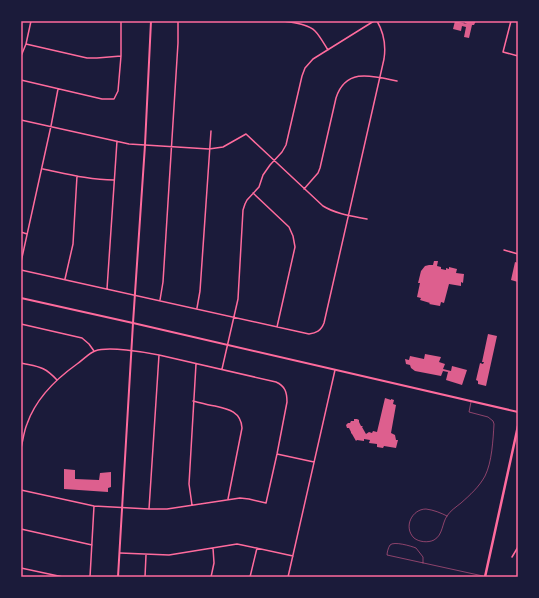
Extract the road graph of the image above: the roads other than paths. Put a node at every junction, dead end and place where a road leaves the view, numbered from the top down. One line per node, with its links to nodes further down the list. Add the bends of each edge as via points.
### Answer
1 (31, 21): 9 (street)
2 (121, 21): 12 (street)
3 (151, 21): 22 (street)
4 (178, 21): 23 (street)
5 (284, 21): 10 (street, via 312,29)
6 (374, 21): 10 (street)
7 (377, 21): 14 (street, via 385,46)
8 (511, 21): 13 (street, via 504,52)
9 (26, 44): 11 (street); 12 (street, via 87,58)
10 (328, 50): 25 (street, via 313,59 305,68 287,142)
11 (21, 56)
12 (121, 56): 17 (street, via 118,91 114,99 102,99)
13 (518, 56)
14 (380, 77): 16 (street); 29 (street, via 358,76 347,81 341,88 336,98 320,168); 31 (street)
15 (21, 80): 17 (street)
16 (397, 81)
17 (58, 89): 19 (street)
18 (21, 120): 19 (street)
19 (51, 126): 21 (street); 26 (street)
20 (211, 131): 24 (street)
21 (117, 141): 22 (street); 28 (street)
22 (145, 145): 23 (street); 41 (street)
23 (172, 147): 24 (street); 43 (street)
24 (209, 149): 25 (street, via 224,147 246,134); 44 (street)
25 (274, 160): 29 (street); 30 (street)
26 (42, 168): 27 (street); 34 (street)
27 (77, 176): 28 (street); 39 (street, via 73,244)
28 (114, 180): 40 (street)
29 (304, 189): 31 (street, via 328,209)
30 (253, 193): 45 (street, via 243,210 238,299); 48 (street, via 286,223 291,230 295,247)
31 (348, 215): 32 (street); 48 (street, via 322,327 317,332 309,334)
32 (367, 219)
33 (21, 232): 34 (street)
34 (27, 234): 37 (street)
35 (504, 250): 36 (street)
36 (518, 254)
37 (21, 262)
38 (21, 270): 39 (street)
39 (64, 280): 40 (street)
40 (107, 290): 41 (street)
41 (135, 295): 43 (street); 46 (street)
42 (21, 298): 46 (street)
43 (160, 301): 44 (street)
44 (197, 309): 45 (street)
45 (234, 318): 48 (street); 49 (street)
46 (133, 323): 49 (street); 51 (street)
47 (21, 324): 50 (street, via 82,338)
48 (277, 327)
49 (227, 345): 55 (street); 56 (street)
50 (94, 351): 51 (street); 57 (street)
51 (131, 351): 52 (street); 69 (street)
52 (159, 355): 54 (street); 70 (street)
53 (21, 363): 57 (street, via 45,369)
54 (196, 364): 55 (street); 58 (street)
55 (222, 370): 63 (street, via 276,382 285,388 287,402)
56 (335, 370): 59 (street); 64 (street)
57 (57, 380): 62 (street, via 36,405 26,427)
58 (193, 401): 66 (street, via 227,409 235,413 242,422); 67 (street, via 189,484)
59 (471, 401): 60 (street); 71 (lane, via 469,412 493,421 491,455 485,475 477,488)
60 (518, 412)
61 (518, 426): 90 (main road)
62 (21, 448)
63 (277, 454): 64 (street); 66 (street, via 266,503 240,498)
64 (314, 462): 79 (street)
65 (21, 490): 68 (street)
66 (228, 500): 67 (street)
67 (192, 505): 70 (street)
68 (94, 506): 69 (street); 73 (street)
69 (122, 508): 70 (street); 77 (street)
70 (149, 510)
71 (447, 516): 71 (lane, via 426,509 416,512 410,519 410,532 418,540 434,540 438,537)
72 (21, 529): 73 (street)
73 (92, 545): 84 (street)
74 (518, 547): 80 (street)
75 (213, 548): 76 (street, via 236,544); 78 (street, via 169,555); 87 (street, via 214,563)
76 (256, 548): 79 (street); 88 (street)
77 (120, 553): 78 (street); 85 (street)
78 (146, 555): 86 (street)
79 (293, 556): 89 (street)
80 (512, 557)
81 (423, 563): 81 (lane, via 423,557 416,548 395,543 389,546 387,555); 90 (lane)
82 (21, 568): 83 (street)
83 (63, 577)
84 (90, 577)
85 (118, 577)
86 (145, 577)
87 (211, 577)
88 (250, 577)
89 (288, 577)
90 (485, 577)

